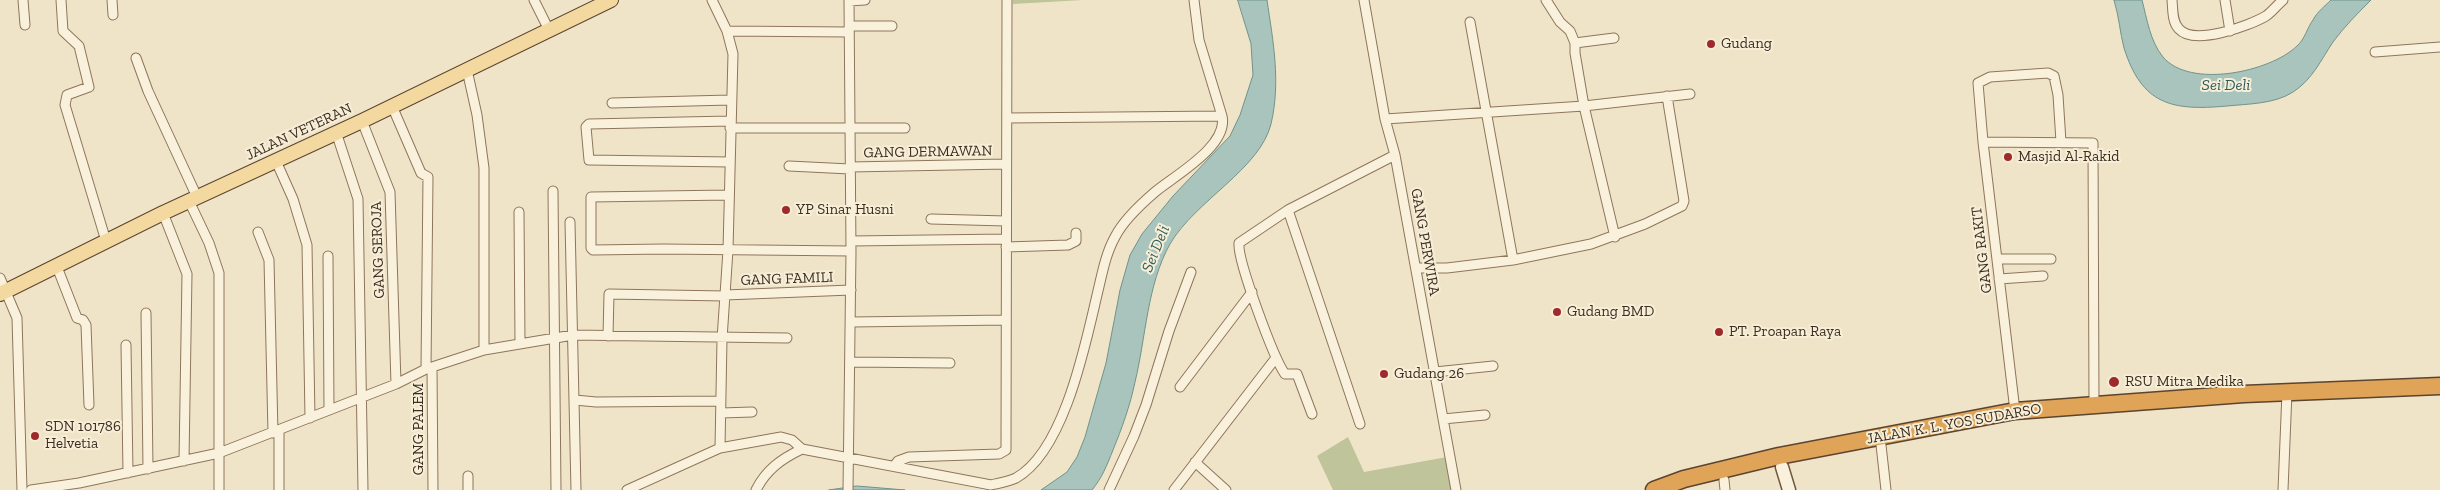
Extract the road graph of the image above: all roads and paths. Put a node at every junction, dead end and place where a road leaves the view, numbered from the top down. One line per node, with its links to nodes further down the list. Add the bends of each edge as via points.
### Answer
1 (24, 0): 18 (street)
2 (61, 0): 65 (street, via 63,31 79,46 89,87 67,95 65,104)
3 (112, 0): 16 (street)
4 (534, 0): 21 (street)
5 (611, 0): 21 (main road, JALAN VETERAN)
6 (712, 0): 22 (street)
7 (849, 0): 8 (street); 20 (street)
8 (865, 0)
9 (1007, 0): 38 (street)
10 (1194, 0): 37 (street, via 1199,40)
11 (1364, 0): 39 (street, GANG PERWIRA)
12 (1546, 0): 25 (street, via 1570,31)
13 (2172, 0): 23 (street, via 2174,20 2184,34 2194,37)
14 (2225, 0): 23 (street)
15 (2283, 0): 23 (street, via 2268,15)
16 (113, 14)
17 (1470, 22): 36 (street)
18 (25, 25)
19 (892, 26): 20 (street)
20 (849, 29): 22 (street); 42 (street)
21 (549, 30): 29 (main road, JALAN VETERAN)
22 (727, 31): 32 (street, via 733,54)
23 (2230, 31)
24 (1614, 38): 25 (street)
25 (1575, 43): 35 (street)
26 (2440, 47): 27 (street)
27 (2375, 52)
28 (136, 58): 55 (street)
29 (467, 70): 34 (main road, JALAN VETERAN); 92 (street, via 484,168)
30 (1690, 94): 31 (street)
31 (1667, 96): 35 (street); 64 (street, via 1684,203)
32 (730, 100): 33 (street); 41 (street)
33 (612, 103)
34 (392, 106): 40 (main road, JALAN VETERAN); 97 (street, GANG PALEM, via 421,173 428,179)
35 (1584, 106): 36 (street); 64 (street)
36 (1486, 113): 39 (street); 72 (street)
37 (1222, 116): 38 (street); 127 (street, via 1222,129 1203,156 1156,192 1115,237 1060,424 1029,468 1016,478 990,485)
38 (1007, 118): 50 (street)
39 (1386, 119): 47 (street, GANG PERWIRA)
40 (362, 121): 44 (main road, JALAN VETERAN); 99 (street, GANG SEROJA, via 390,192)
41 (730, 124): 42 (street); 49 (street); 49 (street, via 589,124 586,127 589,160)
42 (850, 127): 43 (street); 52 (street)
43 (905, 128)
44 (336, 132): 48 (main road, JALAN VETERAN); 102 (street, via 358,199)
45 (1983, 142): 46 (street); 46 (street, GANG RAKIT, via 1980,81 1990,77 2048,73 2054,76 2058,95); 70 (street, GANG RAKIT)
46 (2061, 142): 108 (street, via 2093,143)
47 (1395, 155): 56 (street); 74 (street, GANG PERWIRA)
48 (276, 161): 55 (main road, JALAN VETERAN); 115 (street, via 307,245)
49 (730, 162): 54 (street)
50 (1006, 164): 52 (street, GANG DERMAWAN); 60 (street)
51 (789, 166): 52 (street, GANG DERMAWAN)
52 (850, 168): 67 (street)
53 (553, 191): 87 (street)
54 (729, 195): 68 (street); 68 (street, via 590,199 590,245 593,250)
55 (193, 199): 58 (main road, JALAN VETERAN); 122 (street, via 219,274)
56 (1288, 210): 80 (street, via 1240,243); 117 (street)
57 (519, 212): 90 (street)
58 (163, 213): 65 (main road, JALAN VETERAN); 124 (street, via 186,274)
59 (931, 220): 60 (street)
60 (1006, 221): 66 (street)
61 (570, 222): 85 (street)
62 (258, 232): 118 (street, via 269,260)
63 (1076, 233): 66 (street, via 1076,241 1068,245)
64 (1615, 237): 72 (street)
65 (106, 241): 73 (main road, JALAN VETERAN)
66 (1006, 243): 67 (street); 83 (street)
67 (851, 246): 68 (street); 79 (street)
68 (728, 250): 81 (street)
69 (328, 256): 109 (street)
70 (1997, 259): 71 (street); 77 (street, GANG RAKIT)
71 (2051, 259)
72 (1513, 260): 74 (street, via 1447,268)
73 (56, 267): 78 (main road, JALAN VETERAN); 107 (street, via 77,318 86,325)
74 (1416, 268): 98 (street, GANG PERWIRA)
75 (1191, 272): 144 (street, via 1146,405)
76 (2043, 276): 77 (street)
77 (1999, 279): 110 (street, GANG RAKIT)
78 (2, 288): 132 (street, via 16,314 17,324)
79 (851, 290): 81 (street, GANG FAMILI); 84 (street)
80 (1252, 292): 93 (street); 101 (street)
81 (725, 296): 86 (street, GANG FAMILI, via 609,294); 89 (street)
82 (146, 313): 128 (street)
83 (1006, 320): 84 (street); 127 (street, via 1004,452 910,457)
84 (851, 322): 94 (street)
85 (573, 335): 86 (street); 87 (street); 105 (street)
86 (608, 336): 89 (street)
87 (553, 337): 90 (street); 139 (street)
88 (787, 338): 89 (street)
89 (722, 339): 106 (street)
90 (520, 343): 92 (street)
91 (126, 345): 129 (street)
92 (484, 350): 97 (street)
93 (1275, 359): 113 (street, via 1285,374 1298,374); 125 (street)
94 (851, 362): 95 (street); 123 (street)
95 (950, 363)
96 (1493, 366): 98 (street)
97 (429, 368): 99 (street); 137 (street, GANG PALEM)
98 (1435, 372): 116 (street, GANG PERWIRA)
99 (396, 384): 102 (street)
100 (2440, 386): 104 (highway, JALAN K. L. YOS SUDARSO)
101 (1180, 387)
102 (362, 396): 109 (street); 136 (street)
103 (2440, 396): 104 (highway, JALAN K. L. YOS SUDARSO)
104 (2286, 397): 108 (highway, JALAN K. L. YOS SUDARSO); 152 (street)
105 (575, 400): 106 (street); 140 (street)
106 (721, 401): 112 (street)
107 (89, 405)
108 (2101, 408): 110 (highway, JALAN K. L. YOS SUDARSO); 119 (highway, JALAN K. L. YOS SUDARSO, via 1996,423)
109 (329, 410): 115 (street)
110 (2015, 411): 126 (highway, JALAN K. L. YOS SUDARSO)
111 (752, 412): 112 (street)
112 (721, 413): 120 (street)
113 (1312, 414)
114 (1485, 415): 116 (street)
115 (310, 418): 118 (street)
116 (1443, 419): 147 (street, GANG PERWIRA)
117 (1360, 424)
118 (276, 432): 122 (street); 135 (street)
119 (1881, 445): 126 (highway, JALAN K. L. YOS SUDARSO); 151 (street)
120 (720, 448): 121 (street, via 781,437 792,440); 141 (street)
121 (802, 450): 123 (street); 142 (street, via 778,462 765,474)
122 (219, 453): 124 (street); 134 (street)
123 (848, 457): 127 (street); 143 (street)
124 (184, 461): 128 (street)
125 (1195, 462): 145 (street); 146 (street)
126 (1780, 462): 131 (highway, JALAN K. L. YOS SUDARSO); 148 (highway, JALAN K. L. YOS SUDARSO, via 1684,479); 150 (main road)
127 (894, 466)
128 (148, 469): 129 (street)
129 (128, 473): 133 (street)
130 (468, 476): 138 (street)
131 (1724, 485): 149 (highway, JALAN K. L. YOS SUDARSO)
132 (22, 490)
133 (31, 490)
134 (219, 490)
135 (279, 490)
136 (363, 490)
137 (432, 490)
138 (468, 490)
139 (556, 490)
140 (576, 490)
141 (627, 490)
142 (756, 490)
143 (848, 490)
144 (1109, 490)
145 (1174, 490)
146 (1226, 490)
147 (1456, 490)
148 (1654, 490)
149 (1686, 490)
150 (1789, 490)
151 (1886, 490)
152 (2283, 490)

